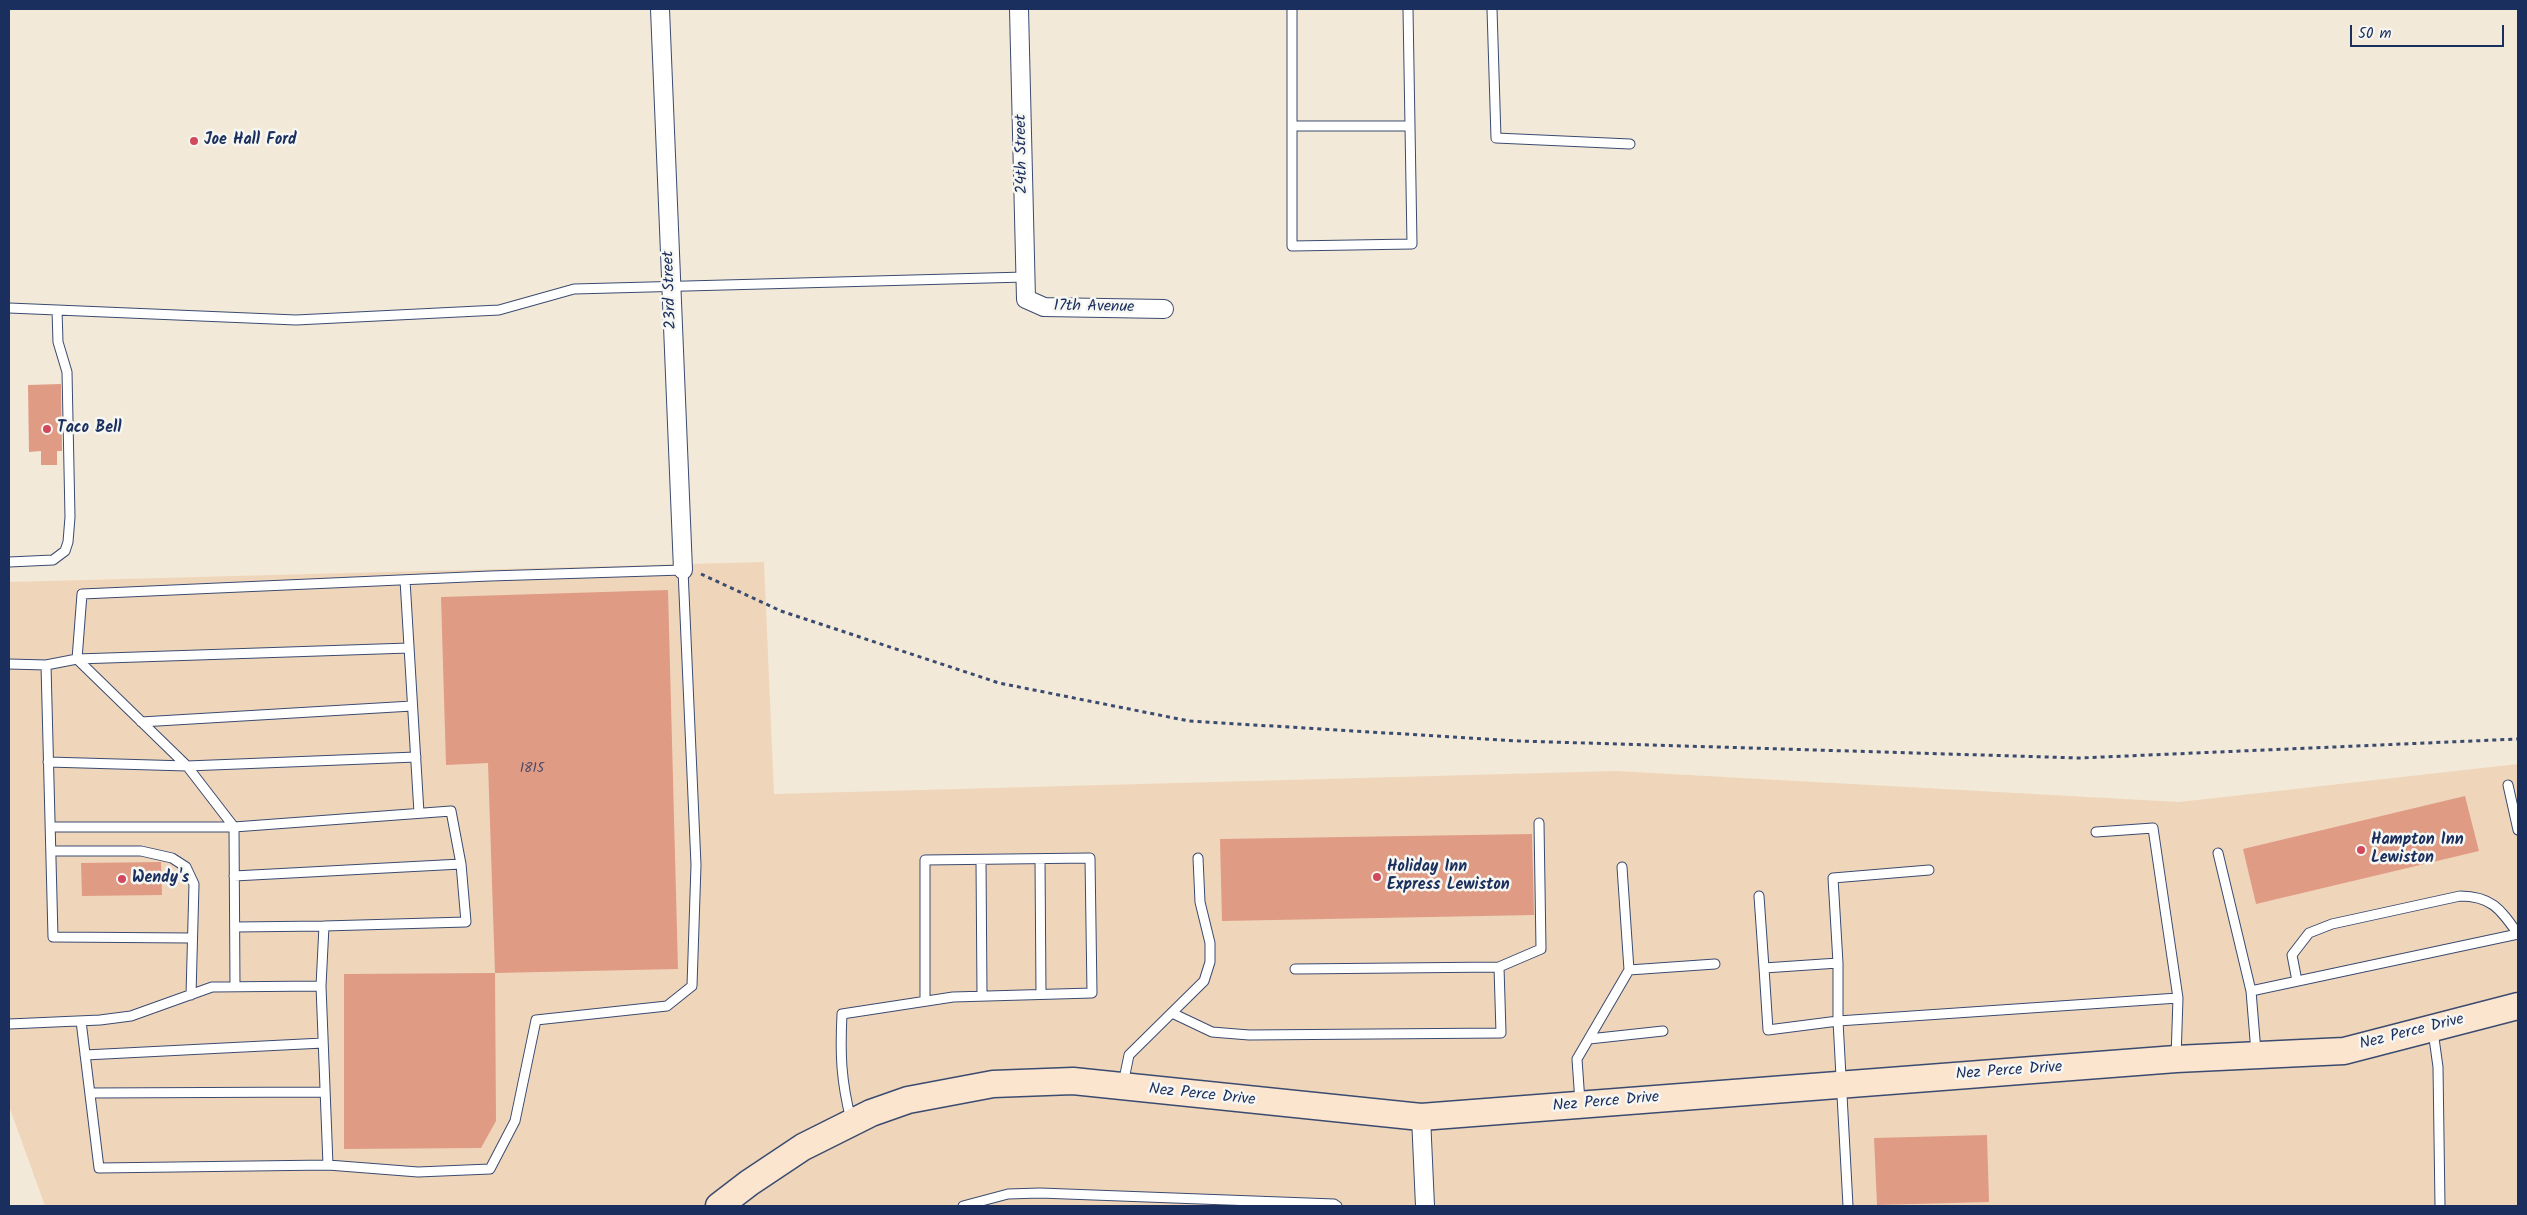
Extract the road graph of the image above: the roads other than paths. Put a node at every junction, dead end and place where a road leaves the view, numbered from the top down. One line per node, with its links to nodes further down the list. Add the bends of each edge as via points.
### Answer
1 (660, 9): 10 (street, 23rd Street)
2 (1019, 9): 9 (street, 24th Street)
3 (1292, 9): 6 (lane)
4 (1408, 9): 7 (lane)
5 (1492, 9): 8 (lane, via 1496,138)
6 (1292, 126): 7 (lane); 7 (lane, via 1292,246 1412,244)
7 (1410, 126)
8 (1630, 144)
9 (1025, 277): 10 (lane); 11 (street, 24th Street)
10 (671, 286): 14 (lane, via 574,289 499,310 296,320); 16 (street, 23rd Street)
11 (1026, 299): 13 (street, 17th Avenue, via 1044,307)
12 (9, 308): 14 (lane)
13 (1164, 309)
14 (57, 310): 15 (lane, via 58,342 67,372 68,542 65,551 53,560)
15 (13, 562)
16 (683, 570): 17 (lane); 82 (lane, via 696,864 692,986 667,1006 536,1020 515,1121 490,1169 418,1172)
17 (405, 580): 18 (lane); 19 (lane, via 82,594)
18 (409, 648): 19 (lane); 22 (lane)
19 (77, 659): 21 (lane); 23 (lane)
20 (9, 664): 21 (lane)
21 (46, 665): 25 (lane)
22 (412, 706): 23 (lane); 24 (lane)
23 (141, 722): 26 (lane)
24 (416, 757): 26 (lane); 28 (lane)
25 (48, 762): 26 (lane); 30 (lane)
26 (186, 766): 31 (lane)
27 (2508, 785): 32 (lane)
28 (419, 813): 31 (lane); 39 (lane, via 451,811)
29 (1539, 823): 50 (lane, via 1541,949)
30 (51, 827): 31 (lane); 34 (lane)
31 (234, 827): 42 (lane)
32 (2518, 830)
33 (2096, 832): 61 (lane, via 2153,828)
34 (51, 852): 47 (lane, via 141,851 179,862 186,867 194,884); 47 (lane, via 53,937)
35 (2218, 853): 57 (lane)
36 (1040, 858): 38 (lane); 58 (lane); 58 (lane, via 1090,858 1092,993)
37 (1198, 858): 64 (lane, via 1200,902 1210,943 1210,962 1204,981)
38 (981, 860): 60 (lane); 62 (lane, via 925,860)
39 (461, 864): 42 (lane); 44 (lane, via 466,922)
40 (1622, 867): 53 (lane)
41 (1929, 870): 48 (lane, via 1833,878)
42 (234, 876): 45 (lane)
43 (1759, 896): 51 (lane)
44 (324, 926): 45 (lane); 55 (lane)
45 (235, 927): 56 (lane)
46 (2518, 934): 54 (lane); 54 (lane, via 2500,909 2479,896 2460,896 2332,924 2309,933 2292,955)
47 (192, 938): 59 (lane)
48 (1838, 963): 51 (lane); 66 (lane)
49 (1715, 964): 53 (lane)
50 (1499, 966): 52 (lane); 64 (lane, via 1501,1033 1249,1035 1212,1032)
51 (1764, 968): 66 (lane, via 1768,1030)
52 (1295, 969)
53 (1629, 970): 70 (lane)
54 (2298, 981): 57 (lane)
55 (321, 986): 56 (lane); 71 (lane)
56 (235, 987): 59 (lane, via 212,987)
57 (2251, 991): 73 (lane)
58 (1041, 994): 60 (lane)
59 (192, 995): 65 (lane, via 131,1016)
60 (982, 995): 62 (lane)
61 (2178, 998): 66 (lane); 74 (lane)
62 (925, 1001): 81 (lane, via 842,1014 842,1085)
63 (2518, 1006): 68 (street, Nez Perce Drive)
64 (1172, 1013): 76 (lane, via 1129,1055)
65 (81, 1021): 67 (lane); 72 (lane)
66 (1838, 1021): 75 (lane)
67 (9, 1024)
68 (2433, 1028): 73 (street, Nez Perce Drive, via 2344,1051); 88 (lane, via 2438,1067)
69 (1663, 1031): 70 (lane)
70 (1588, 1039): 79 (lane, via 1577,1059)
71 (323, 1042): 72 (lane); 77 (lane)
72 (86, 1055): 78 (lane)
73 (2256, 1057): 74 (street, Nez Perce Drive)
74 (2176, 1060): 75 (street, Nez Perce Drive)
75 (1841, 1084): 79 (street, Nez Perce Drive); 87 (lane)
76 (1123, 1087): 80 (street, Nez Perce Drive); 81 (street, Nez Perce Drive, via 1073,1081 994,1084 908,1100)
77 (325, 1092): 78 (lane); 82 (lane)
78 (90, 1093): 82 (lane, via 99,1168)
79 (1580, 1105): 80 (street, Nez Perce Drive)
80 (1421, 1118): 86 (street)
81 (852, 1123): 83 (street, Nez Perce Drive, via 803,1147)
82 (328, 1165)
83 (719, 1206)
84 (963, 1206): 85 (lane, via 1008,1194 1040,1193)
85 (1337, 1206)
86 (1425, 1206)
87 (1848, 1206)
88 (2440, 1206)

